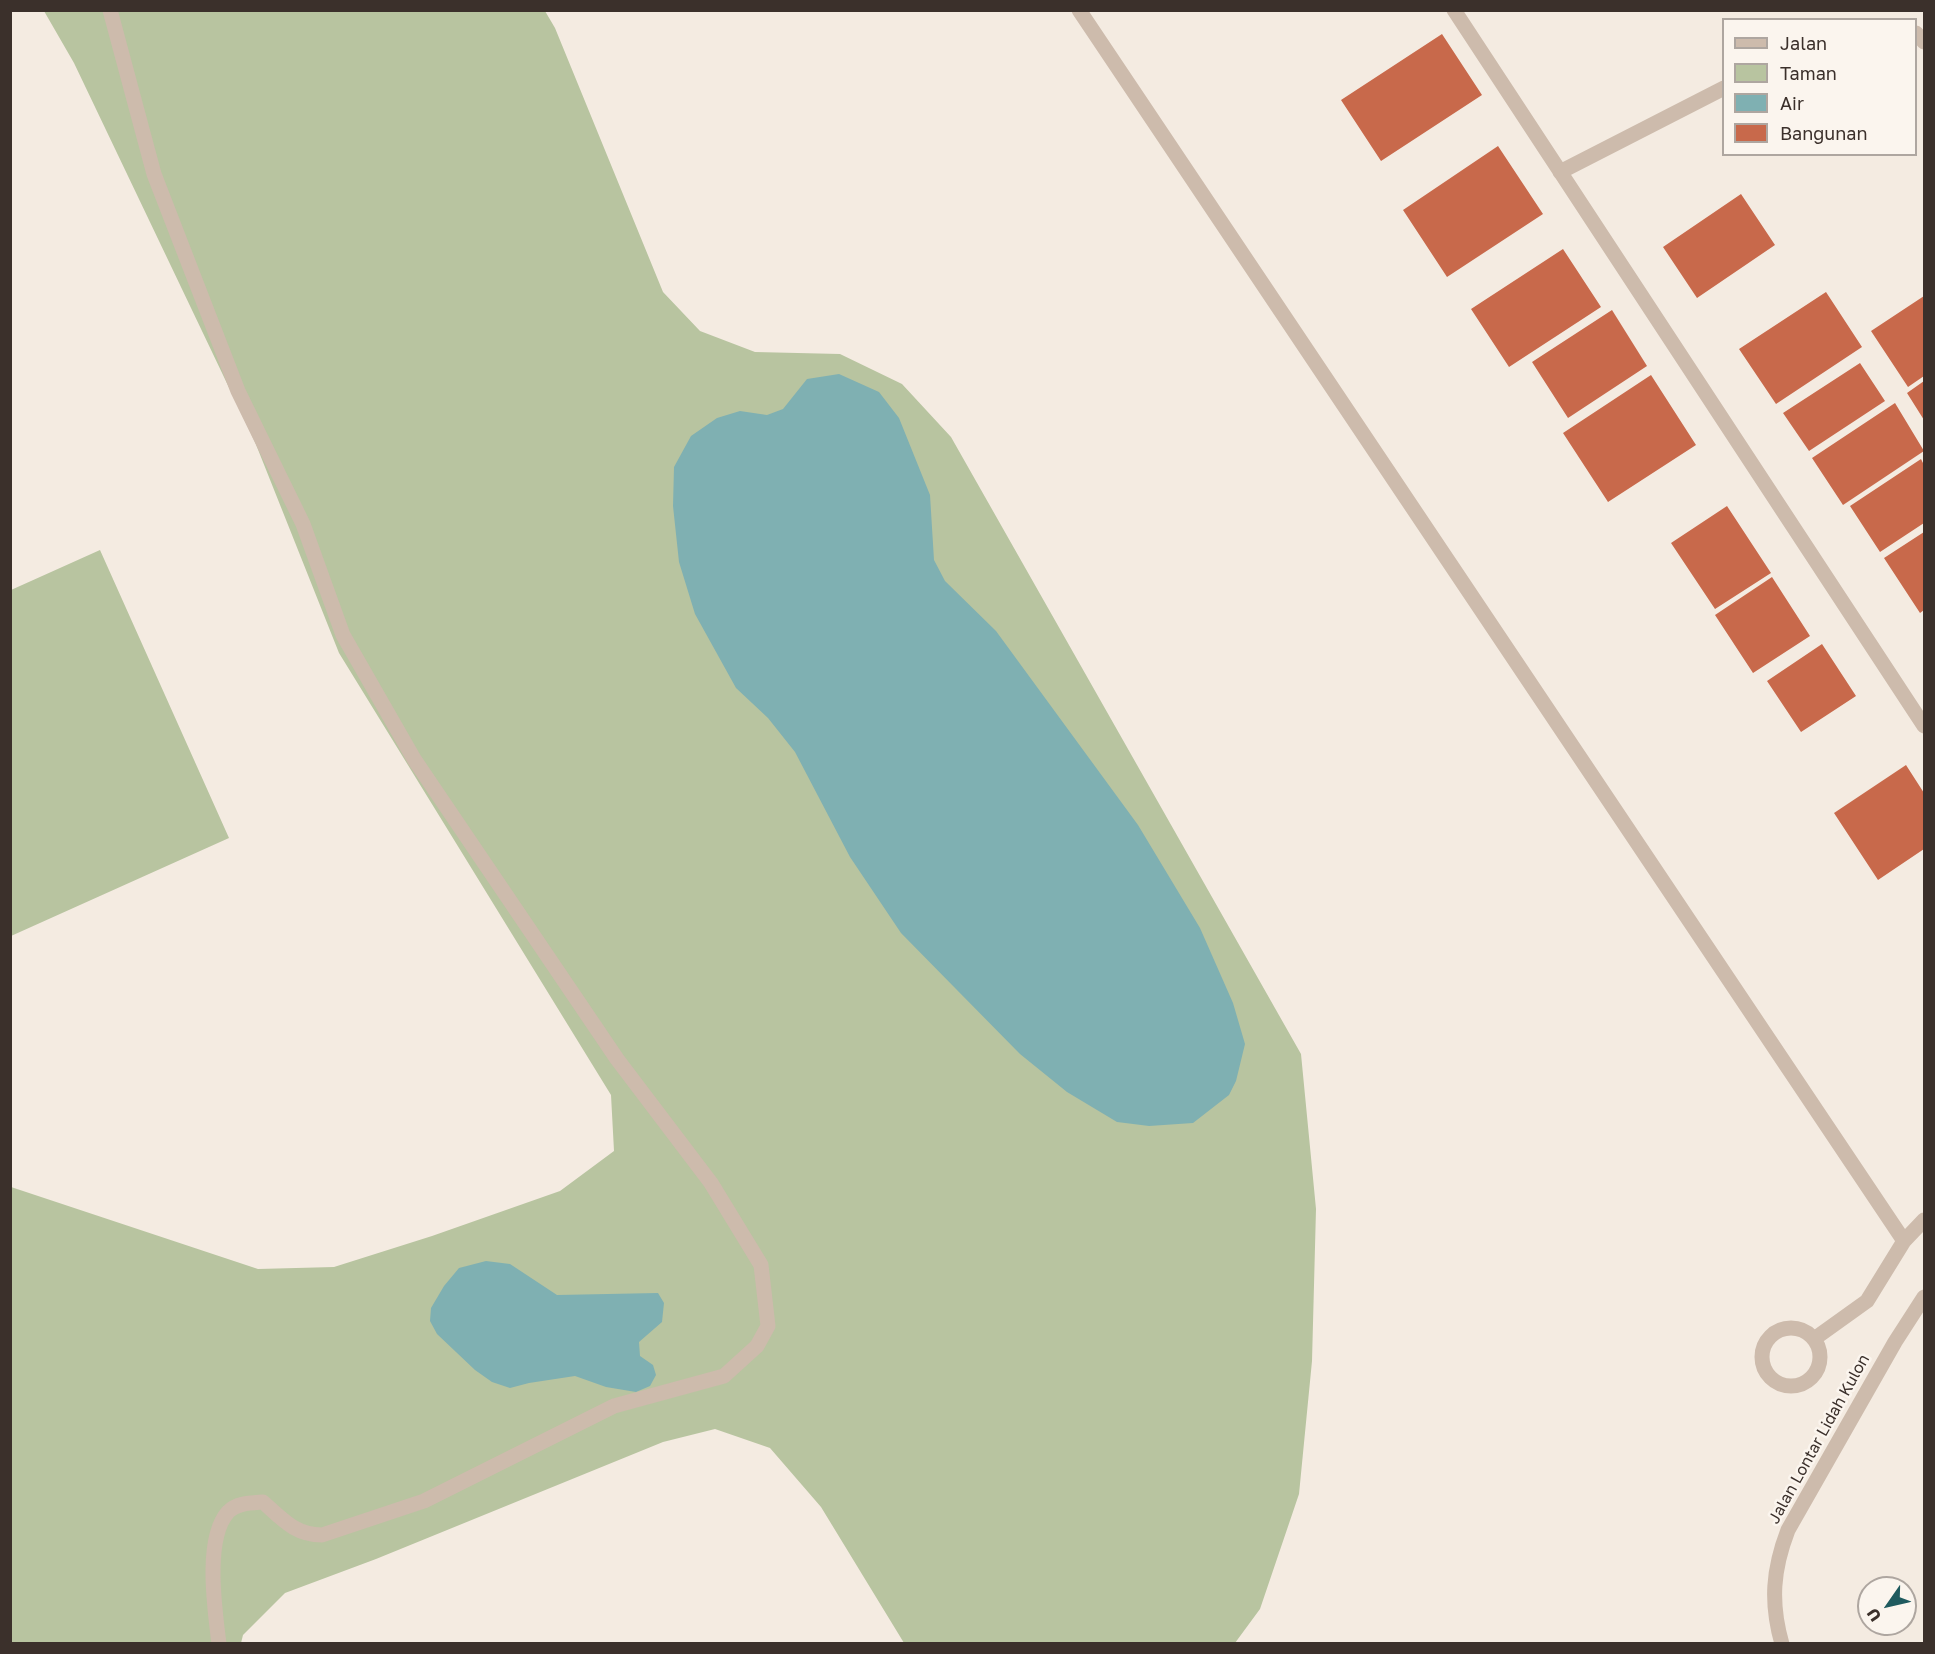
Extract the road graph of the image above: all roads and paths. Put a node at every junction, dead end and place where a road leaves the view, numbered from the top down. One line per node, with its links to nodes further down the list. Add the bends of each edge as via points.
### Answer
1 (110, 10): 11 (street, via 154,174 238,391 303,524 343,635 414,759 617,1059 717,1193 761,1265 768,1326 757,1346 724,1376 614,1406 401,1509 322,1536 297,1531 263,1502 244,1503 229,1511 218,1527 213,1564)
2 (1079, 10): 8 (street)
3 (1454, 10): 5 (street)
4 (1722, 89): 5 (street)
5 (1560, 172): 6 (street)
6 (1924, 726)
7 (1924, 1220): 8 (street)
8 (1904, 1241): 10 (street, via 1866,1301)
9 (1924, 1297): 12 (street, Jalan Lontar Lidah Kulon, via 1788,1530 1778,1555 1773,1587)
10 (1814, 1339)
11 (219, 1644)
12 (1782, 1644)

